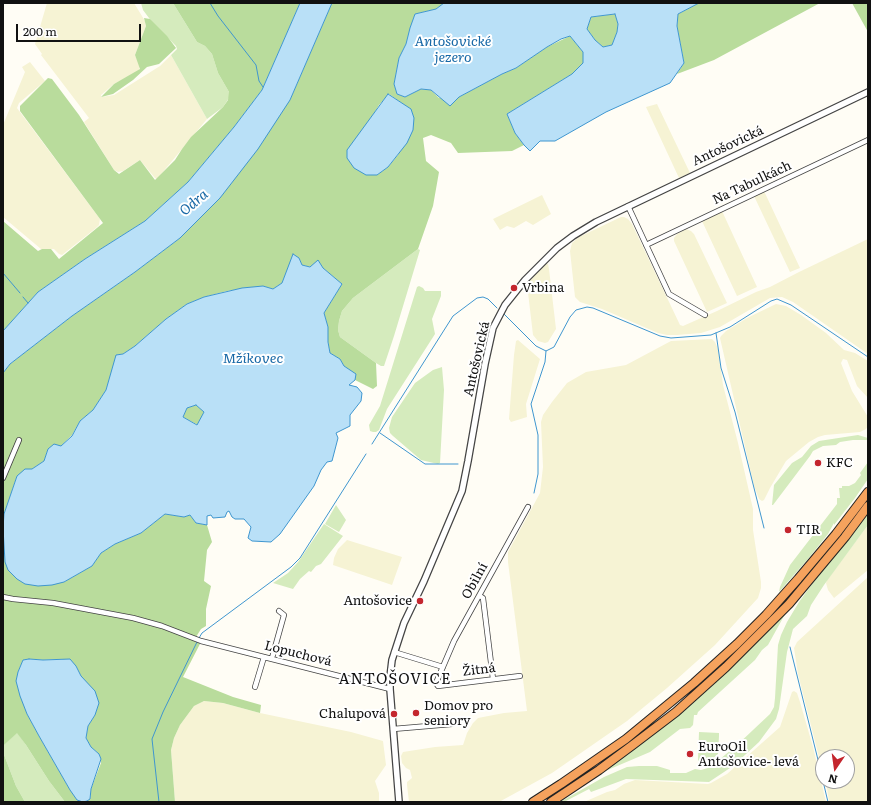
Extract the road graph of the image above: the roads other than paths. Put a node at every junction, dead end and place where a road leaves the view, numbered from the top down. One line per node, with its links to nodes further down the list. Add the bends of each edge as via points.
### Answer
1 (868, 92): 3 (street, Antošovická)
2 (868, 140): 4 (street, Na Tabulkách)
3 (628, 206): 4 (street); 14 (street, Antošovická, via 596,222 557,248 524,280 496,320 485,364 462,491 404,623)
4 (646, 246): 5 (street, via 669,294)
5 (705, 315)
6 (18, 440): 7 (street)
7 (3, 478)
8 (868, 492): 25 (highway, via 798,579 737,644 689,688 626,739)
9 (868, 506): 26 (highway, via 789,604 726,667 676,712 599,770)
10 (528, 507): 11 (street, Obilní)
11 (480, 596): 17 (street, Obilní); 19 (street, via 484,598)
12 (3, 597): 15 (street, Lopuchová, via 53,603 133,618 201,641)
13 (279, 611): 16 (street, via 284,615)
14 (394, 652): 17 (street); 21 (street, Antošovická, via 390,670)
15 (264, 656): 16 (street, Lopuchová); 20 (street)
16 (272, 658): 21 (street, Lopuchová)
17 (442, 667): 19 (street, Žitná, via 436,683 438,686)
18 (520, 676): 19 (street, Žitná)
19 (493, 679)
20 (255, 687)
21 (390, 689): 23 (street, Antošovická)
22 (452, 724): 23 (street)
23 (393, 731): 24 (street, Antošovická)
24 (399, 802)
25 (533, 802)
26 (551, 802)

